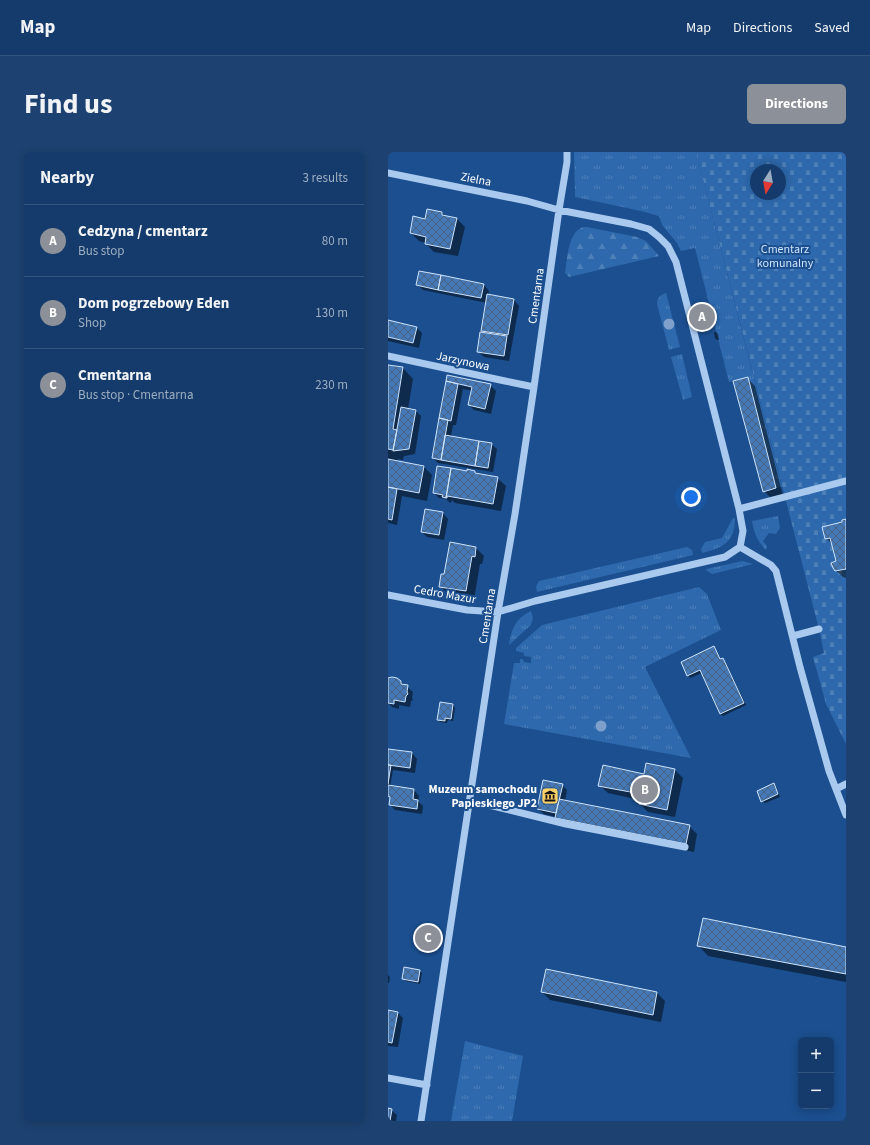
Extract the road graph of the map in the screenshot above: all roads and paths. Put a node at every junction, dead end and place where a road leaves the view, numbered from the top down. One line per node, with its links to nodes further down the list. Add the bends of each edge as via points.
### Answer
1 (568, 152): 3 (street, Cmentarna)
2 (388, 173): 3 (street, Zielna, via 527,201)
3 (559, 210): 5 (street, Cmentarna); 7 (street, Zielna, via 649,229 668,246 676,262)
4 (388, 356): 5 (street, Jarzynowa)
5 (534, 387): 10 (street, Cmentarna)
6 (846, 481): 7 (street)
7 (739, 509): 8 (street, Zielna, via 743,531)
8 (740, 547): 10 (street, via 725,557); 12 (street, via 771,565 776,571)
9 (388, 595): 10 (street, Cedro Mazur, via 467,610)
10 (498, 612): 19 (street, Cmentarna)
11 (819, 628): 12 (street)
12 (793, 636): 14 (street)
13 (846, 784): 14 (street)
14 (836, 789): 16 (street)
15 (489, 805): 17 (street, via 566,824)
16 (846, 815)
17 (685, 847)
18 (388, 1078): 19 (street)
19 (427, 1085): 20 (street, Cmentarna)
20 (421, 1121)

